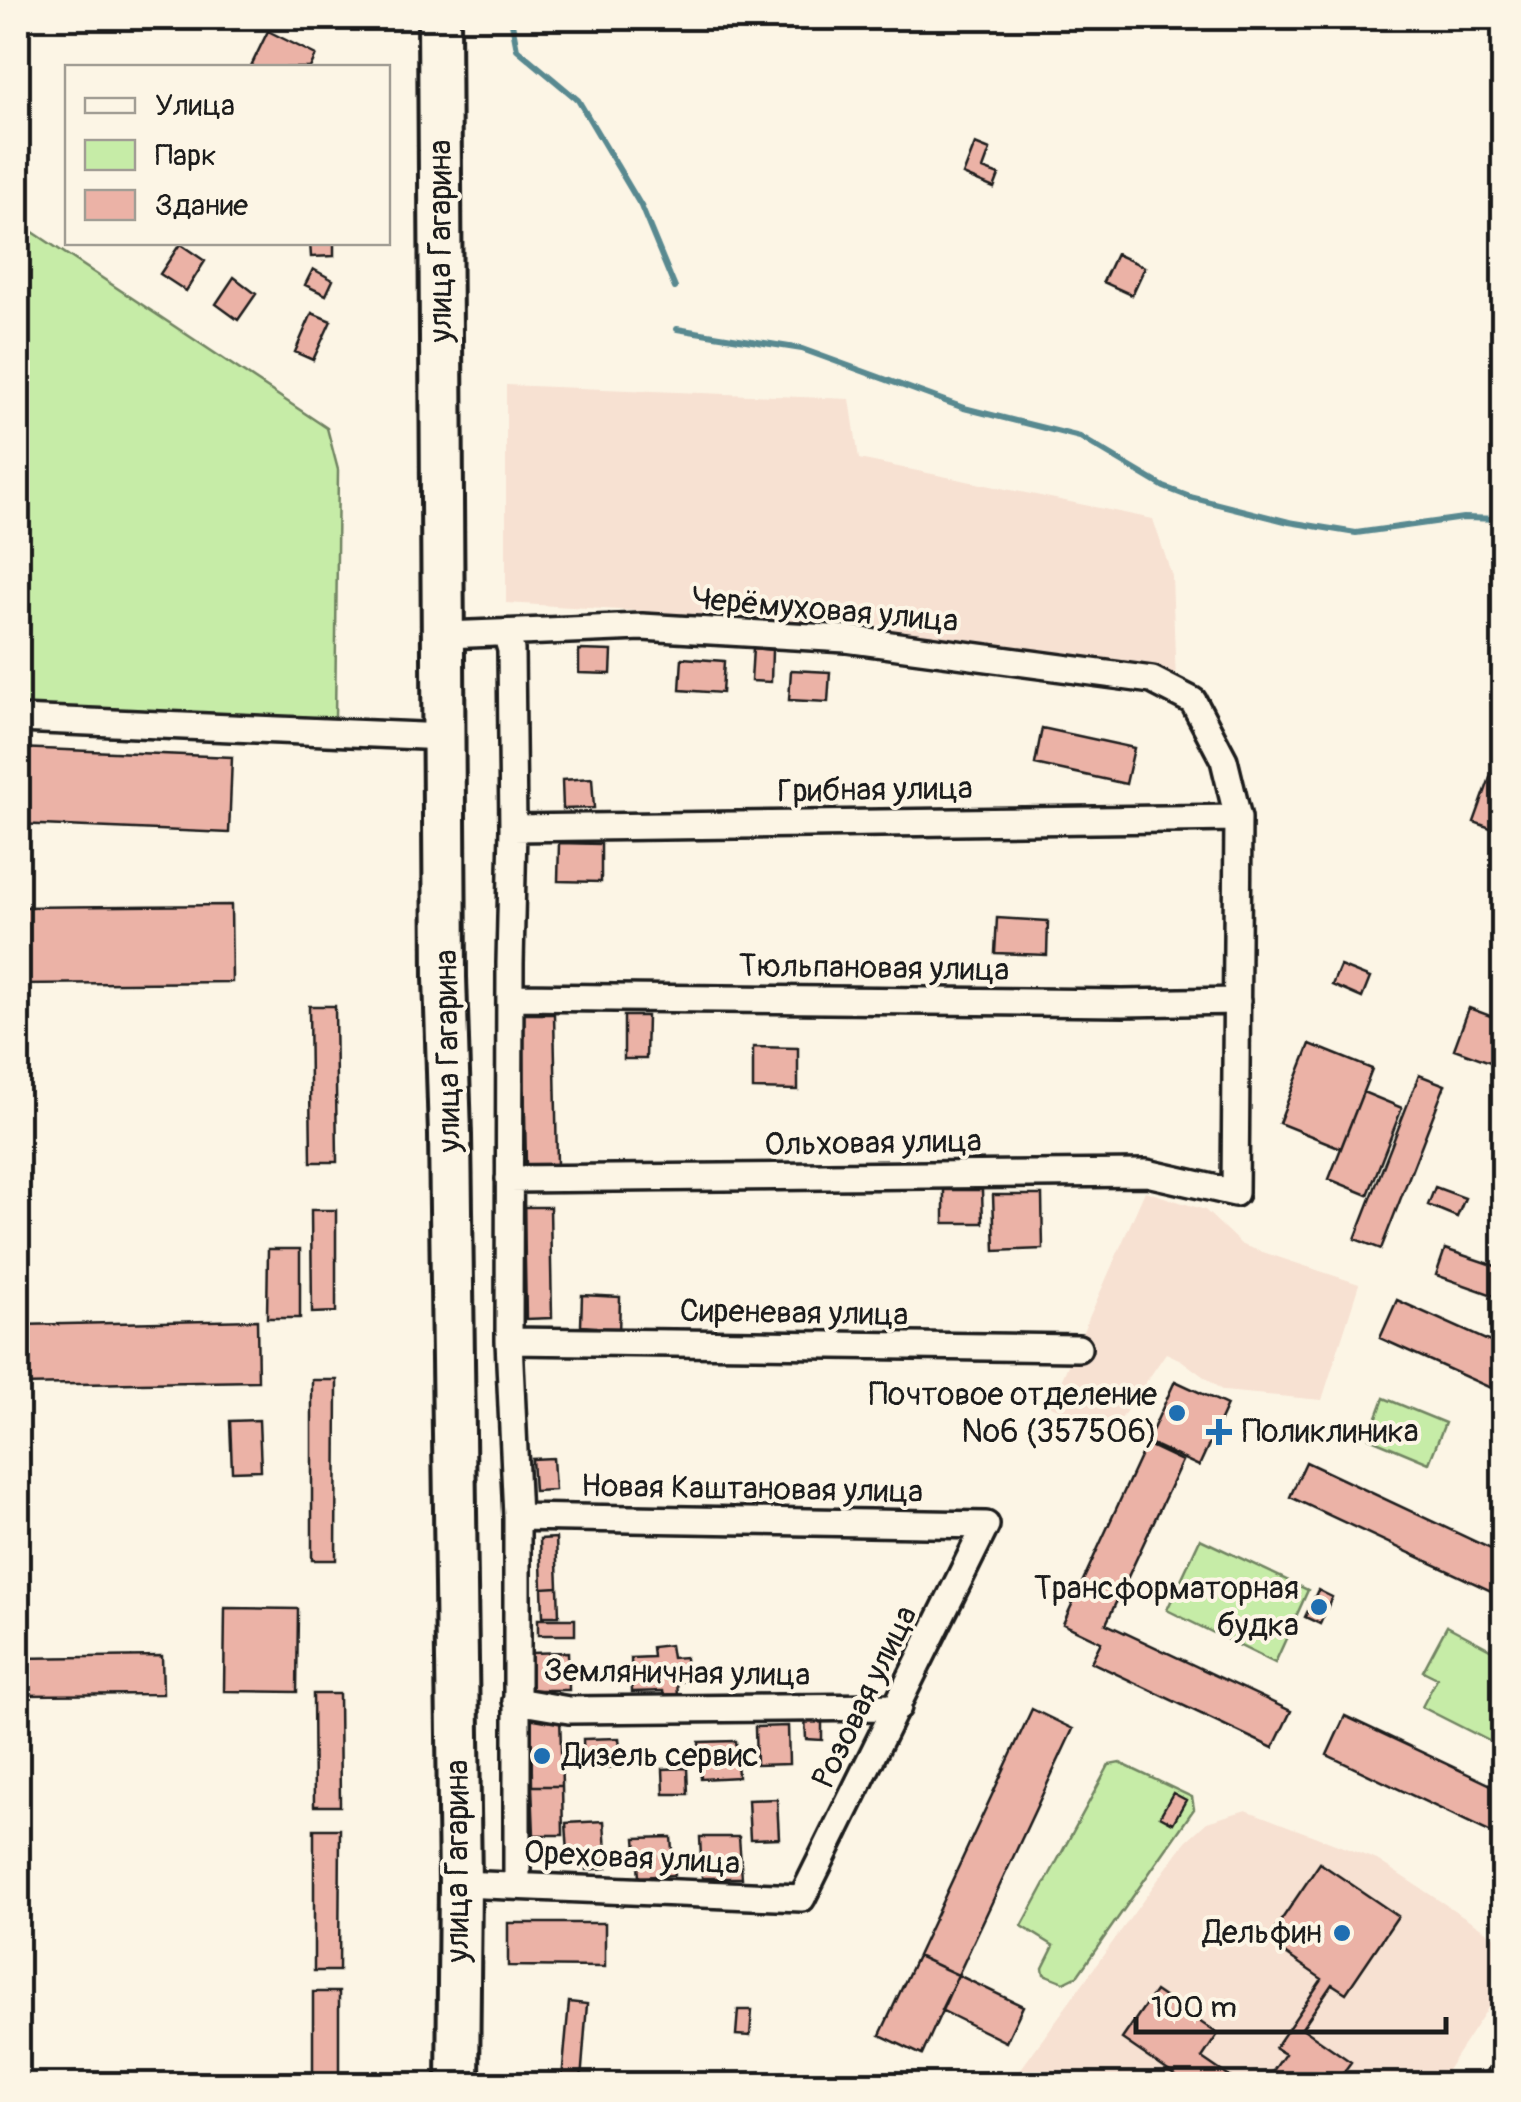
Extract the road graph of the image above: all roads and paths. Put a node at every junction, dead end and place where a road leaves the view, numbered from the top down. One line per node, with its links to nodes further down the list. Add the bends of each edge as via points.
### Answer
1 (440, 18): 3 (main road, улица Гагарина)
2 (506, 632): 3 (street, Черёмуховая улица); 6 (street, Черёмуховая улица, via 642,627 846,639 1152,680 1194,700 1224,760); 7 (street, via 512,650)
3 (445, 635): 5 (main road, улица Гагарина)
4 (18, 719): 5 (street)
5 (445, 737): 17 (main road, улица Гагарина)
6 (1238, 818): 7 (street, Грибная улица); 9 (street)
7 (513, 828): 8 (street)
8 (510, 997): 9 (street, Тюльпановая улица); 10 (street)
9 (1237, 1001): 10 (street, Ольховая улица, via 1235,1194 1147,1173)
10 (509, 1179): 11 (street)
11 (509, 1341): 12 (street, Сиреневая улица); 13 (street)
12 (1078, 1348)
13 (516, 1517): 14 (street, Новая Каштановая улица); 15 (street)
14 (986, 1525): 16 (street, Розовая улица)
15 (516, 1701): 16 (street, Земляничная улица, via 570,1710); 18 (street)
16 (898, 1707): 19 (street, Розовая улица)
17 (460, 1884): 18 (street, Ореховая улица); 21 (main road, улица Гагарина)
18 (518, 1885): 19 (street, Ореховая улица)
19 (802, 1898)
20 (1504, 2077): 22 (street)
21 (458, 2084)
22 (1498, 2084)

